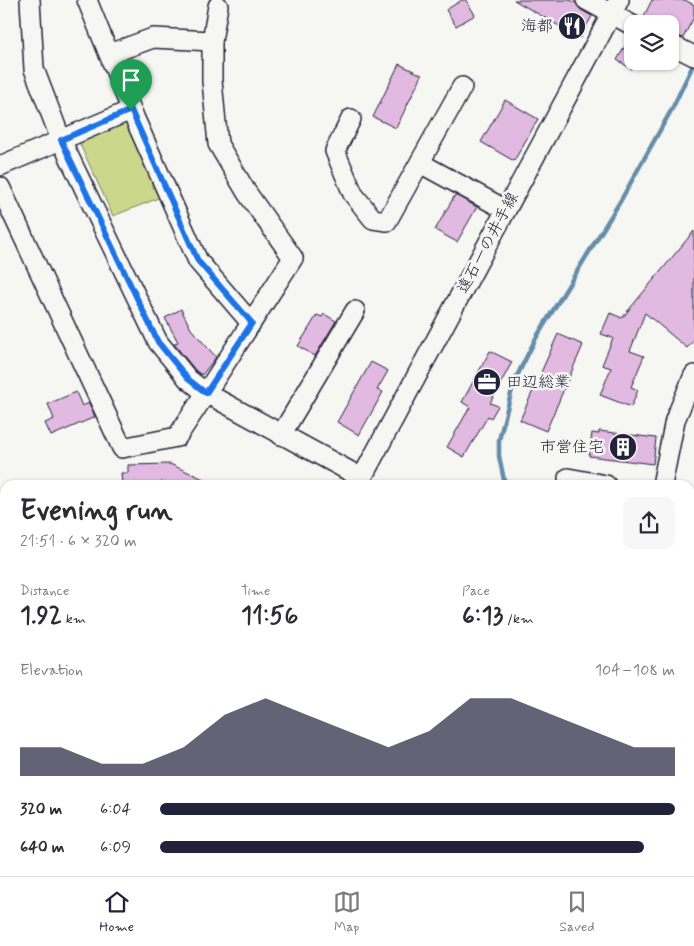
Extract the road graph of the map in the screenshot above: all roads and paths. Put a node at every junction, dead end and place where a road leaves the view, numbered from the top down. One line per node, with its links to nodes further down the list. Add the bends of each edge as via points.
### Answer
1 (30, 0): 14 (street, via 34,69)
2 (87, 0): 9 (street)
3 (586, 0): 5 (street)
4 (218, 6): 7 (street)
5 (615, 7): 6 (street); 18 (street, 遠石一の井手線)
6 (624, 17)
7 (212, 41): 9 (street, via 154,38); 20 (street, via 218,144 247,193 293,258)
8 (679, 48): 10 (street)
9 (109, 54): 12 (street)
10 (694, 56)
11 (462, 86): 15 (street)
12 (131, 110): 14 (street); 20 (street, via 198,261)
13 (351, 119): 15 (street, via 335,151 353,194 373,220 387,221)
14 (61, 140): 16 (street); 22 (street, via 158,342 188,379)
15 (420, 163): 18 (street)
16 (0, 166)
17 (0, 187): 22 (street, via 122,448 177,437)
18 (506, 210): 26 (street, 遠石一の井手線)
19 (355, 310): 23 (street)
20 (252, 323): 22 (street)
21 (694, 375): 28 (street, via 675,420)
22 (206, 393): 23 (street)
23 (281, 435): 25 (street)
24 (568, 478): 27 (street)
25 (358, 480)
26 (361, 480)
27 (579, 480)
28 (663, 480)

